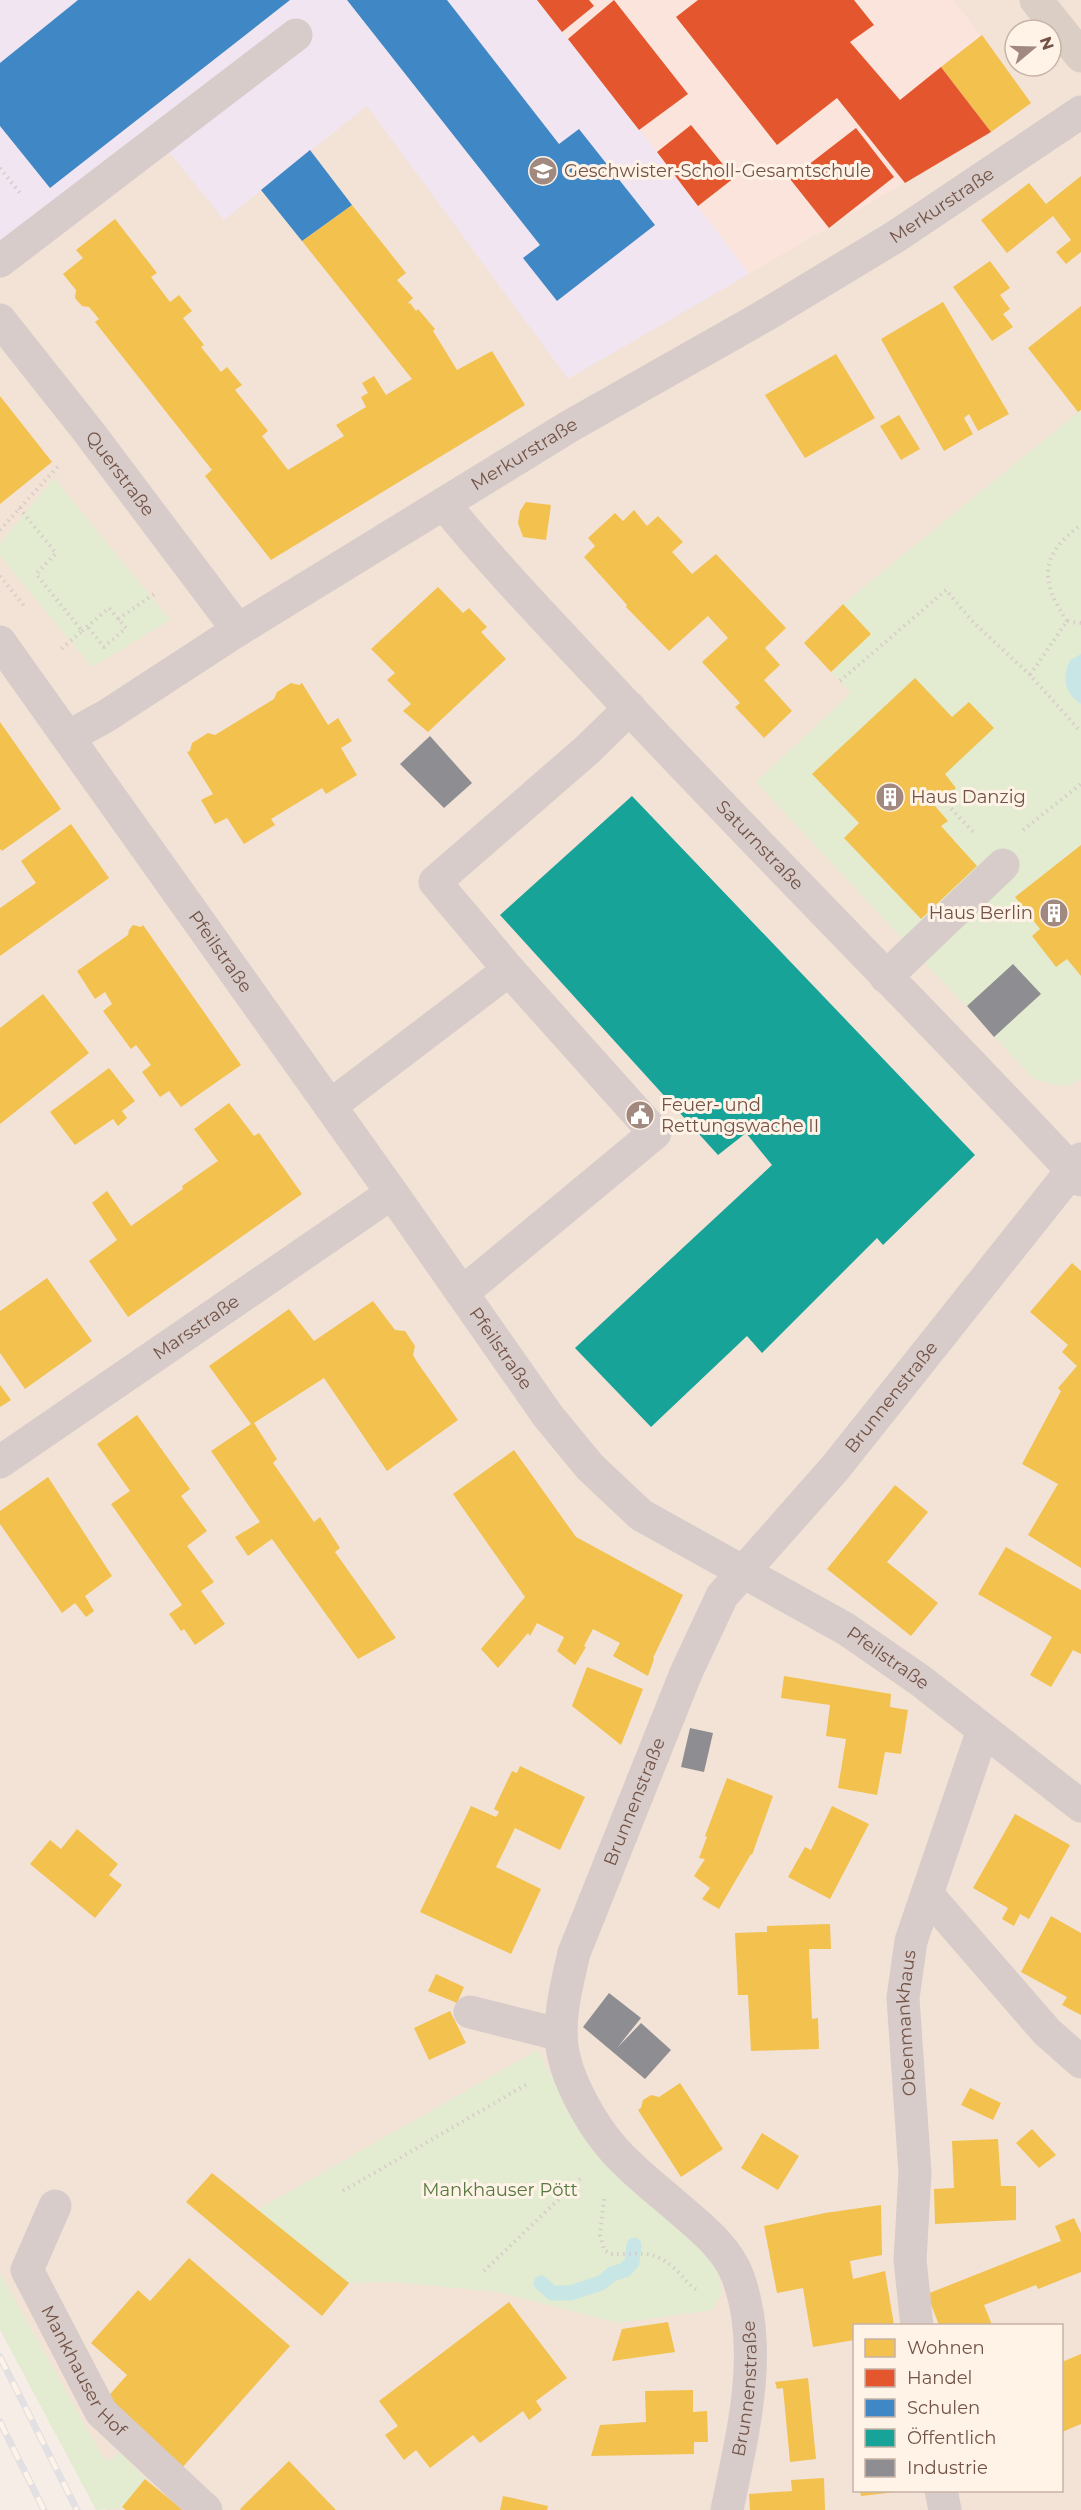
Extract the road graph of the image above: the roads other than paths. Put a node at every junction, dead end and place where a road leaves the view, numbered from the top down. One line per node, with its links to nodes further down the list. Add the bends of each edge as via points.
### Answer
1 (1036, 0): 3 (main road)
2 (296, 35): 5 (street)
3 (1081, 56)
4 (1081, 112): 7 (street, Merkurstraße, via 895,237)
5 (0, 261)
6 (0, 320): 8 (street, Querstraße)
7 (444, 504): 8 (street, Merkurstraße); 10 (street, Saturnstraße)
8 (237, 630): 11 (street, Merkurstraße)
9 (0, 642): 11 (street)
10 (630, 708): 13 (street, via 435,882); 14 (street, Saturnstraße)
11 (68, 737): 15 (street, Pfeilstraße)
12 (998, 860): 14 (street)
13 (509, 970): 15 (street); 18 (street, via 655,1133)
14 (886, 977): 16 (street, Saturnstraße)
15 (330, 1106): 17 (street, Pfeilstraße)
16 (1078, 1170): 20 (street, Brunnenstraße, via 835,1467)
17 (392, 1193): 18 (street, Pfeilstraße); 19 (street, Marsstraße)
18 (462, 1293): 20 (street, Pfeilstraße, via 548,1416 590,1467 641,1515)
19 (0, 1462)
20 (742, 1571): 21 (street, Pfeilstraße, via 846,1629); 25 (street, Brunnenstraße, via 722,1596 686,1673 579,1942 564,1997)
21 (983, 1730): 22 (street, Pfeilstraße); 23 (street, Obenmankhaus)
22 (1081, 1806)
23 (927, 1894): 26 (street, via 1047,2032); 28 (street, Obenmankhaus, via 911,1941 903,1998 915,2173 910,2260)
24 (470, 2012): 25 (street)
25 (564, 2048): 31 (street, Brunnenstraße, via 579,2096 620,2156 705,2231 724,2251 739,2278 748,2321 749,2382)
26 (1081, 2062)
27 (55, 2206): 30 (street, Mankhauser Hof, via 27,2270 101,2412)
28 (917, 2324)
29 (941, 2492): 32 (street)
30 (206, 2510)
31 (727, 2510)
32 (945, 2510)

